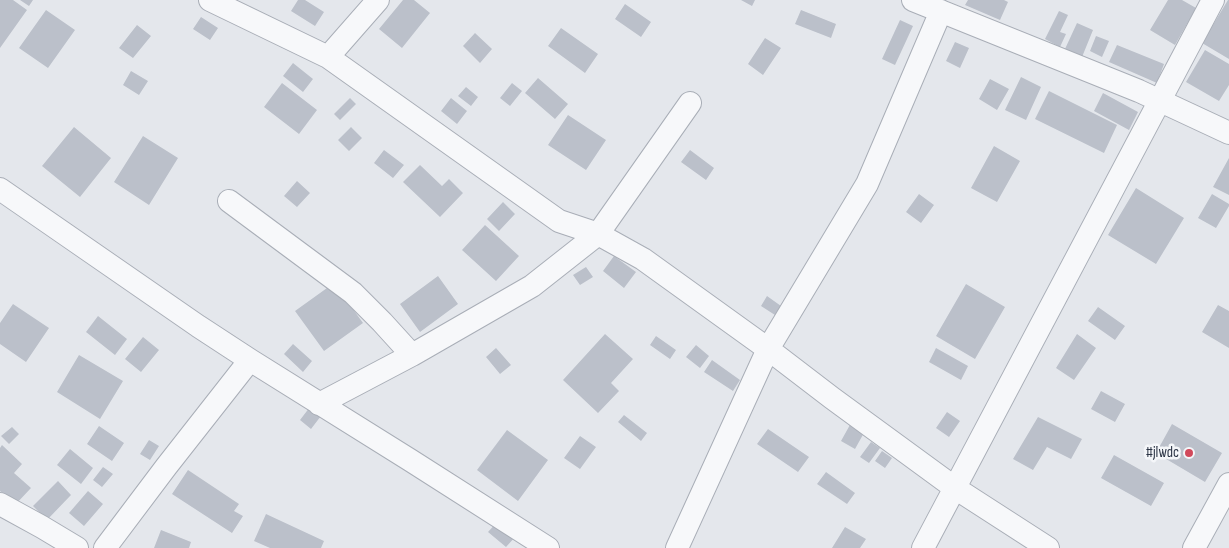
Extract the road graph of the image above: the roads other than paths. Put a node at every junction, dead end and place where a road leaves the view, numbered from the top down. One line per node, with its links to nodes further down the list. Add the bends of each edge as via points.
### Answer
1 (210, 0): 6 (street)
2 (378, 0): 6 (street)
3 (913, 0): 5 (street)
4 (1213, 0): 7 (street)
5 (941, 11): 7 (street); 13 (street, via 867,184)
6 (328, 57): 12 (street, via 559,221)
7 (1160, 101): 9 (street); 18 (street)
8 (690, 103): 12 (street)
9 (1229, 133)
10 (0, 189): 15 (street)
11 (229, 201): 14 (street, via 353,293)
12 (598, 234): 13 (street, via 643,259); 14 (street, via 532,286)
13 (768, 349): 18 (street); 23 (street)
14 (412, 355): 16 (street)
15 (250, 360): 16 (street); 21 (street)
16 (319, 404): 22 (street)
17 (1229, 484): 26 (street)
18 (954, 488): 24 (street); 25 (street)
19 (0, 504): 20 (street)
20 (77, 548)
21 (105, 548)
22 (548, 548)
23 (678, 548)
24 (923, 548)
25 (1048, 548)
26 (1194, 548)

